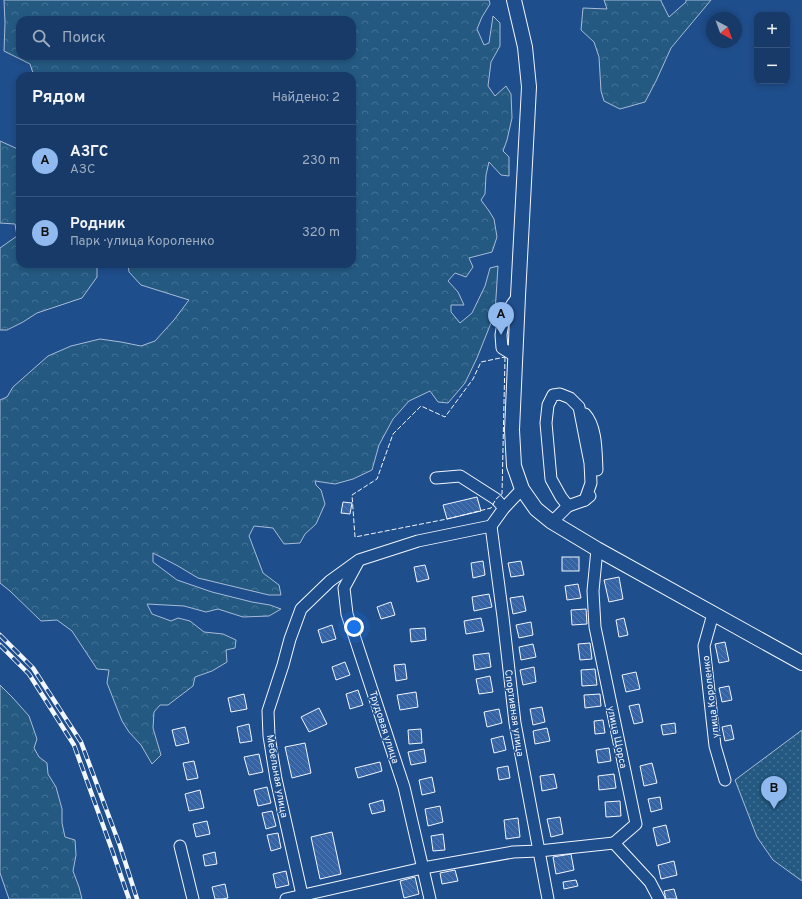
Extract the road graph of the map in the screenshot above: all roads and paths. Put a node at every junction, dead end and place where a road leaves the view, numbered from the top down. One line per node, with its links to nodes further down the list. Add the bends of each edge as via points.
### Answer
1 (514, 0): 3 (main road, via 525,47 530,87 512,430 514,466)
2 (436, 478): 5 (street, via 460,476 496,499)
3 (522, 489): 5 (street); 6 (main road, via 536,509)
4 (568, 506): 4 (street, via 585,500 591,483 590,463 579,407 570,398 560,394 553,395 548,405 546,423 551,479); 6 (street)
5 (504, 508): 7 (street)
6 (552, 522): 8 (main road)
7 (491, 526): 9 (street, via 418,541); 15 (street, Спортивная улица, via 515,723)
8 (597, 549): 10 (main road); 13 (street, улица Щорса, via 593,591 596,627 636,824)
9 (359, 560): 16 (street, Трудовая улица, via 344,588 347,614 404,787); 17 (street, Мебельная улица, via 330,581 301,608 268,711 276,779)
10 (713, 614): 11 (main road); 12 (street, улица Короленко, via 704,646 715,746)
11 (802, 663)
12 (725, 780)
13 (614, 843): 15 (street); 22 (street, via 650,882)
14 (180, 846): 18 (street)
15 (539, 851): 16 (street, via 513,852); 21 (street, Спортивная улица)
16 (423, 868): 17 (street); 20 (street, Трудовая улица)
17 (303, 897): 19 (street)
18 (193, 899)
19 (286, 899)
20 (430, 899)
21 (548, 899)
22 (659, 899)

